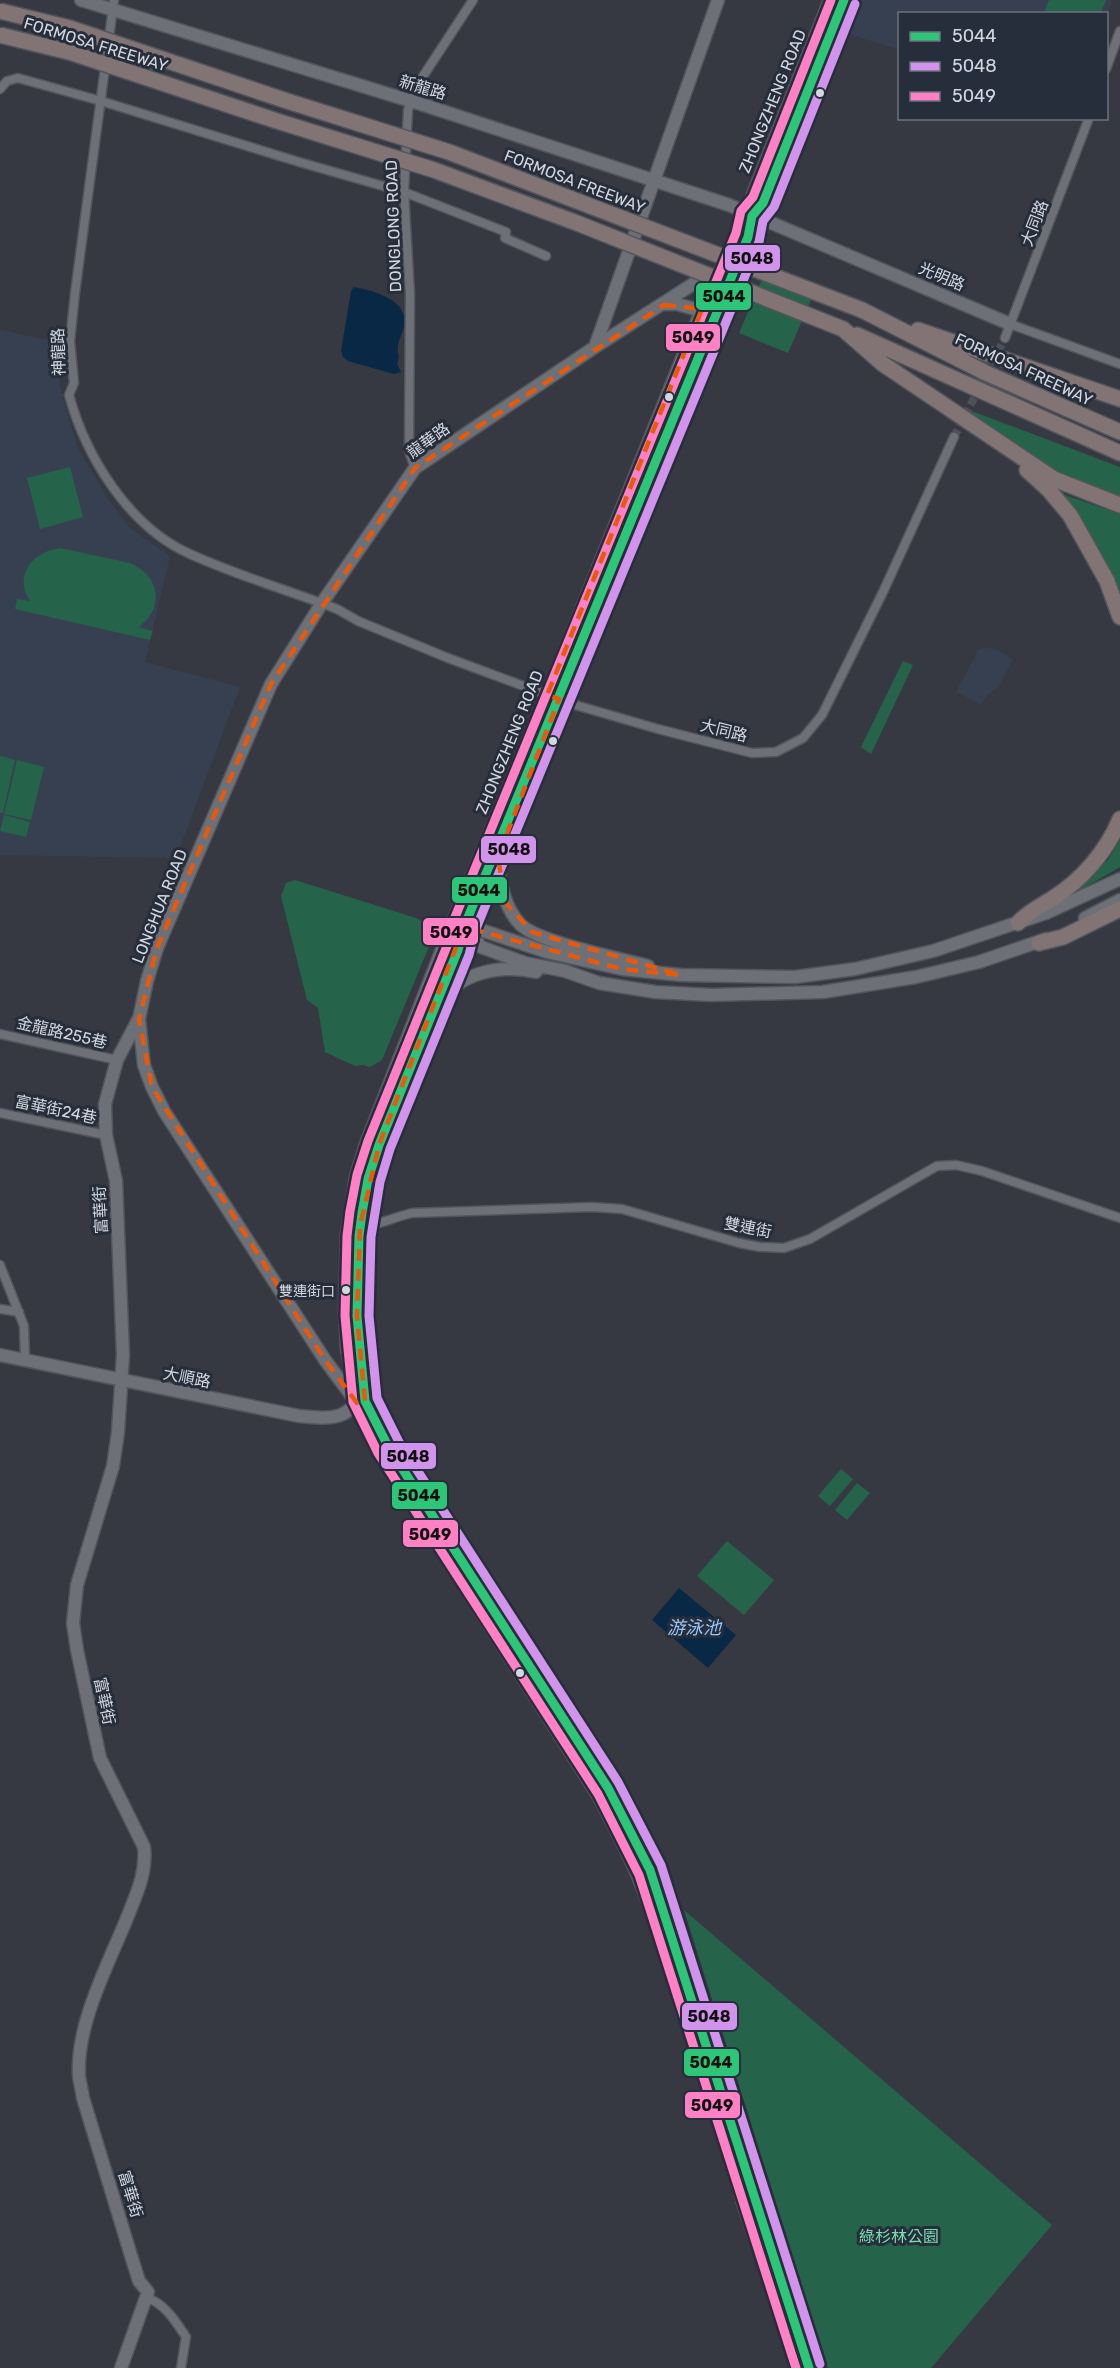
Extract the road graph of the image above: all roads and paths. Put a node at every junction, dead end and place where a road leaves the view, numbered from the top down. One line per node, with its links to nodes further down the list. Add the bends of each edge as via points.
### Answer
1 (81, 0): 6 (main road, 新龍路)
2 (473, 0): 13 (street, DONGLONG ROAD, via 416,87)
3 (718, 0): 17 (main road)
4 (830, 0): 14 (main road, ZHONGZHENG ROAD)
5 (844, 0): 15 (main road, ZHONGZHENG ROAD)
6 (112, 5): 12 (street, 神龍路); 13 (main road, 新龍路)
7 (0, 11): 24 (highway, FORMOSA FREEWAY, bridge, via 70,28 449,152)
8 (1120, 31): 10 (street)
9 (0, 35): 27 (highway, FORMOSA FREEWAY, bridge, via 69,52 434,170)
10 (1108, 66)
11 (0, 88): 12 (street, via 18,78)
12 (101, 101): 18 (street); 38 (street, 神龍路, via 70,341 74,383 69,394 84,441 100,469 137,515 176,546 188,554)
13 (412, 101): 17 (main road, 新龍路); 18 (street, DONGLONG ROAD, via 408,110)
14 (788, 105): 15 (main road); 19 (main road, ZHONGZHENG ROAD, via 752,197)
15 (800, 111): 19 (main road, ZHONGZHENG ROAD, via 763,203)
16 (1088, 120): 26 (street, 大同路)
17 (654, 179): 19 (main road, 新龍路); 29 (main road)
18 (404, 192): 20 (street, via 506,232 505,238); 36 (street, DONGLONG ROAD, via 410,294 409,451)
19 (752, 216): 21 (main road, ZHONGZHENG ROAD, via 748,237); 26 (main road, 光明路)
20 (546, 256)
21 (724, 277): 22 (main road, 龍華路, via 707,275); 23 (main road, ZHONGZHENG ROAD); 25 (main road, ZHONGZHENG ROAD)
22 (664, 304): 23 (main road); 29 (main road, 龍華路)
23 (702, 309): 25 (main road); 40 (main road, ZHONGZHENG ROAD)
24 (862, 310): 31 (highway); 32 (highway, FORMOSA FREEWAY, via 986,373)
25 (714, 316): 40 (main road, ZHONGZHENG ROAD)
26 (1010, 324): 28 (street, 大同路); 30 (street, 光明路)
27 (843, 329): 34 (highway, via 883,364); 35 (highway, FORMOSA FREEWAY)
28 (1005, 338)
29 (595, 347): 36 (main road, 龍華路)
30 (1120, 364)
31 (1120, 399)
32 (1120, 432)
33 (954, 437): 40 (street, 大同路, via 834,692 803,738 776,752 752,753)
34 (1000, 445): 37 (highway, via 1054,479); 39 (highway, via 1070,515 1107,581)
35 (1120, 453)
36 (415, 468): 38 (main road, 龍華路)
37 (1120, 505)
38 (322, 603): 40 (street, 大同路, via 358,621); 51 (main road, LONGHUA ROAD, via 271,684 249,733 157,948)
39 (1120, 617)
40 (553, 697): 42 (main road, ZHONGZHENG ROAD); 58 (main road, ZHONGZHENG ROAD, via 452,924 366,1144 356,1176)
41 (1120, 819): 46 (highway, via 1108,843 1074,883)
42 (506, 826): 47 (main road, ZHONGZHENG ROAD); 49 (main road, via 498,858 500,881 506,902 521,925 556,942)
43 (1120, 879): 46 (main road)
44 (1120, 900): 48 (main road)
45 (1120, 909): 48 (highway, via 1063,937)
46 (1018, 923): 49 (main road, via 933,951 855,969 795,977)
47 (464, 927): 49 (main road, via 622,969); 50 (main road, via 481,947); 52 (main road, ZHONGZHENG ROAD)
48 (1040, 943): 50 (main road, via 916,977 823,992 711,995)
49 (681, 975)
50 (599, 983): 52 (main road, via 529,970 490,970 467,978 444,996)
51 (139, 1019): 54 (main road, 富華街); 65 (main road, LONGHUA ROAD, via 144,1065 164,1111 325,1360)
52 (429, 1019): 58 (main road, ZHONGZHENG ROAD, via 375,1156)
53 (0, 1034): 54 (street, 金龍路255巷)
54 (117, 1060): 56 (main road, 富華街, via 105,1104)
55 (0, 1113): 56 (street, 富華街24巷)
56 (106, 1135): 64 (main road, 富華街, via 116,1191 123,1355)
57 (1120, 1218): 58 (street, 雙連街, via 982,1171 937,1166 810,1239 784,1248 739,1243 622,1209 592,1207 412,1213)
58 (354, 1225): 65 (main road, ZHONGZHENG ROAD)
59 (0, 1265): 61 (street)
60 (0, 1309): 61 (street)
61 (19, 1312): 63 (street, via 24,1326)
62 (0, 1354): 63 (main road, 大順路)
63 (25, 1359): 64 (main road, 大順路)
64 (120, 1381): 65 (main road, 大順路, via 299,1416 342,1414); 66 (main road, 富華街, via 113,1466 77,1586 74,1623 76,1650 100,1758 144,1847 144,1865 141,1883 86,2022 79,2076)
65 (361, 1402): 69 (main road, via 380,1454 598,1795 639,1879); 70 (main road, via 608,1788 650,1870)
66 (146, 2298): 67 (main road); 68 (street, via 155,2300 186,2337)
67 (121, 2368)
68 (181, 2368)
69 (800, 2368)
70 (809, 2368)

